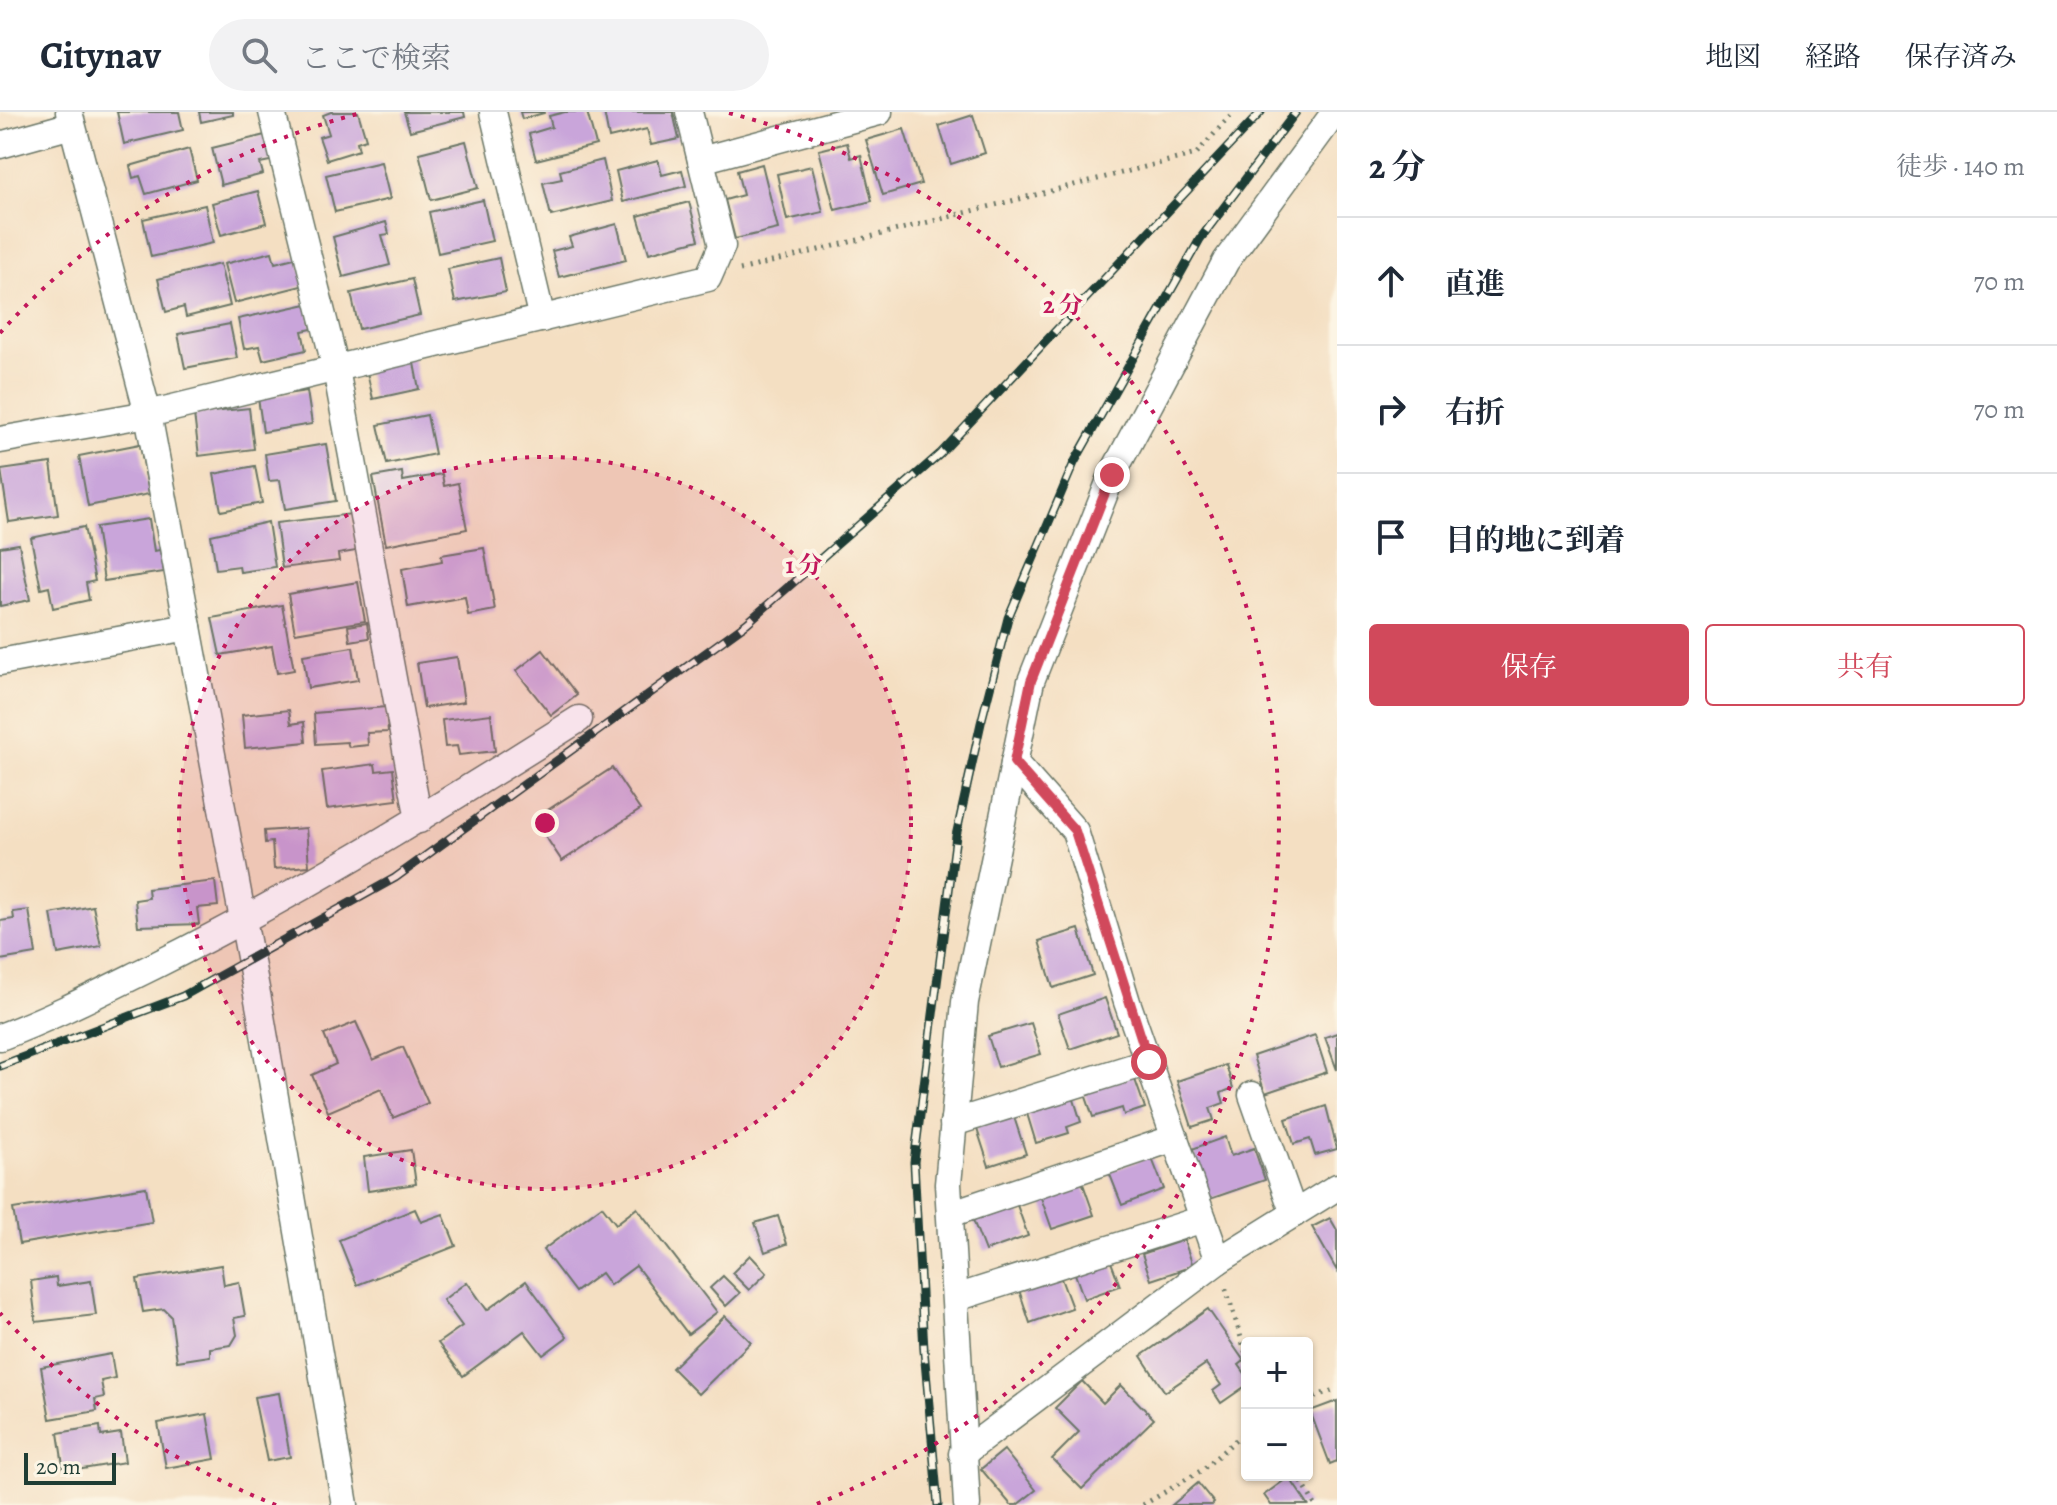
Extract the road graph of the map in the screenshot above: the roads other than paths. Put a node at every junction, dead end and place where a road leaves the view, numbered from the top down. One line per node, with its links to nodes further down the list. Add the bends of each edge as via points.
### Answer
1 (272, 112): 10 (street)
2 (493, 112): 9 (street)
3 (689, 112): 8 (street)
4 (879, 112): 8 (street)
5 (1335, 112): 16 (street, via 1226,261 1112,475 1031,681)
6 (70, 119): 7 (street); 11 (street)
7 (0, 145)
8 (701, 160): 9 (street, via 722,246 708,278)
9 (542, 319): 10 (street)
10 (336, 369): 11 (street); 17 (street)
11 (148, 414): 12 (street); 13 (street)
12 (0, 440)
13 (188, 627): 14 (street); 18 (street)
14 (0, 662)
15 (579, 719): 17 (street)
16 (1014, 762): 20 (street, via 1075,831); 22 (street, via 965,1002)
17 (419, 820): 18 (street)
18 (243, 922): 19 (street, via 42,1022); 31 (street)
19 (0, 1037)
20 (1149, 1062): 22 (street); 23 (street)
21 (1252, 1095): 26 (street)
22 (953, 1123): 25 (street)
23 (1175, 1138): 25 (street); 27 (street)
24 (1337, 1187): 26 (street)
25 (950, 1214): 29 (street)
26 (1294, 1214): 28 (street)
27 (1203, 1219): 28 (street); 29 (street)
28 (1218, 1261): 30 (street)
29 (956, 1298): 30 (street)
30 (962, 1454): 32 (street)
31 (345, 1505)
32 (967, 1505)

